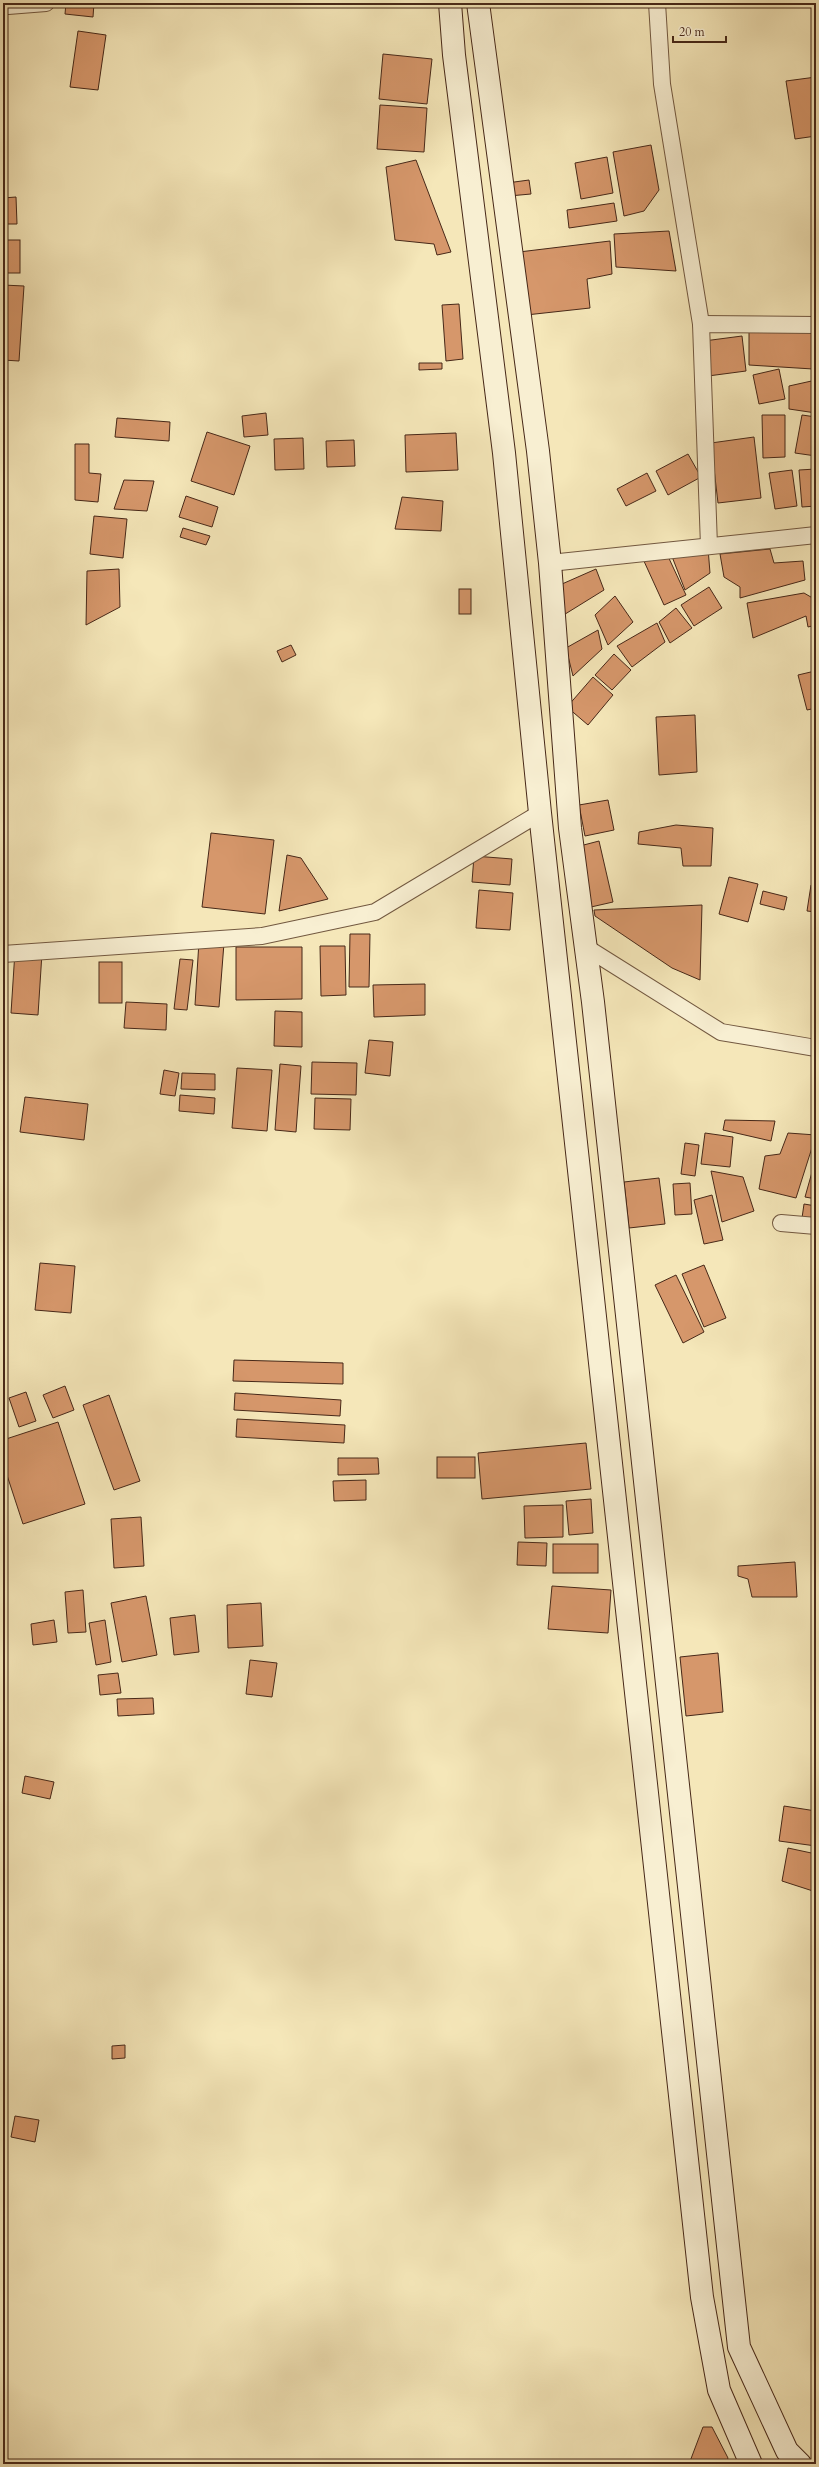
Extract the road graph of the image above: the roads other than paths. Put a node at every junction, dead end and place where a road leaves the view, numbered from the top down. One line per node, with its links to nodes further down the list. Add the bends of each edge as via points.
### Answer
1 (46, 3): 5 (street)
2 (450, 3): 7 (main road)
3 (478, 3): 6 (main road)
4 (657, 3): 8 (street, via 662,84)
5 (8, 6)
6 (482, 49): 7 (main road); 10 (main road)
7 (454, 55): 11 (main road)
8 (701, 324): 9 (street); 13 (street)
9 (816, 325)
10 (538, 452): 11 (main road); 14 (main road)
11 (504, 453): 15 (main road)
12 (816, 535): 13 (street)
13 (709, 546): 14 (street)
14 (550, 563): 16 (main road, via 570,828)
15 (540, 814): 17 (street, via 375,912 262,936); 19 (main road)
16 (588, 948): 18 (main road); 20 (street, via 721,1032)
17 (3, 954)
18 (594, 1002): 19 (main road); 24 (main road, via 739,2347 787,2451)
19 (561, 1008): 23 (main road, via 702,2298 720,2390)
20 (816, 1048)
21 (781, 1223): 22 (street)
22 (816, 1226)
23 (751, 2464)
24 (800, 2464)

